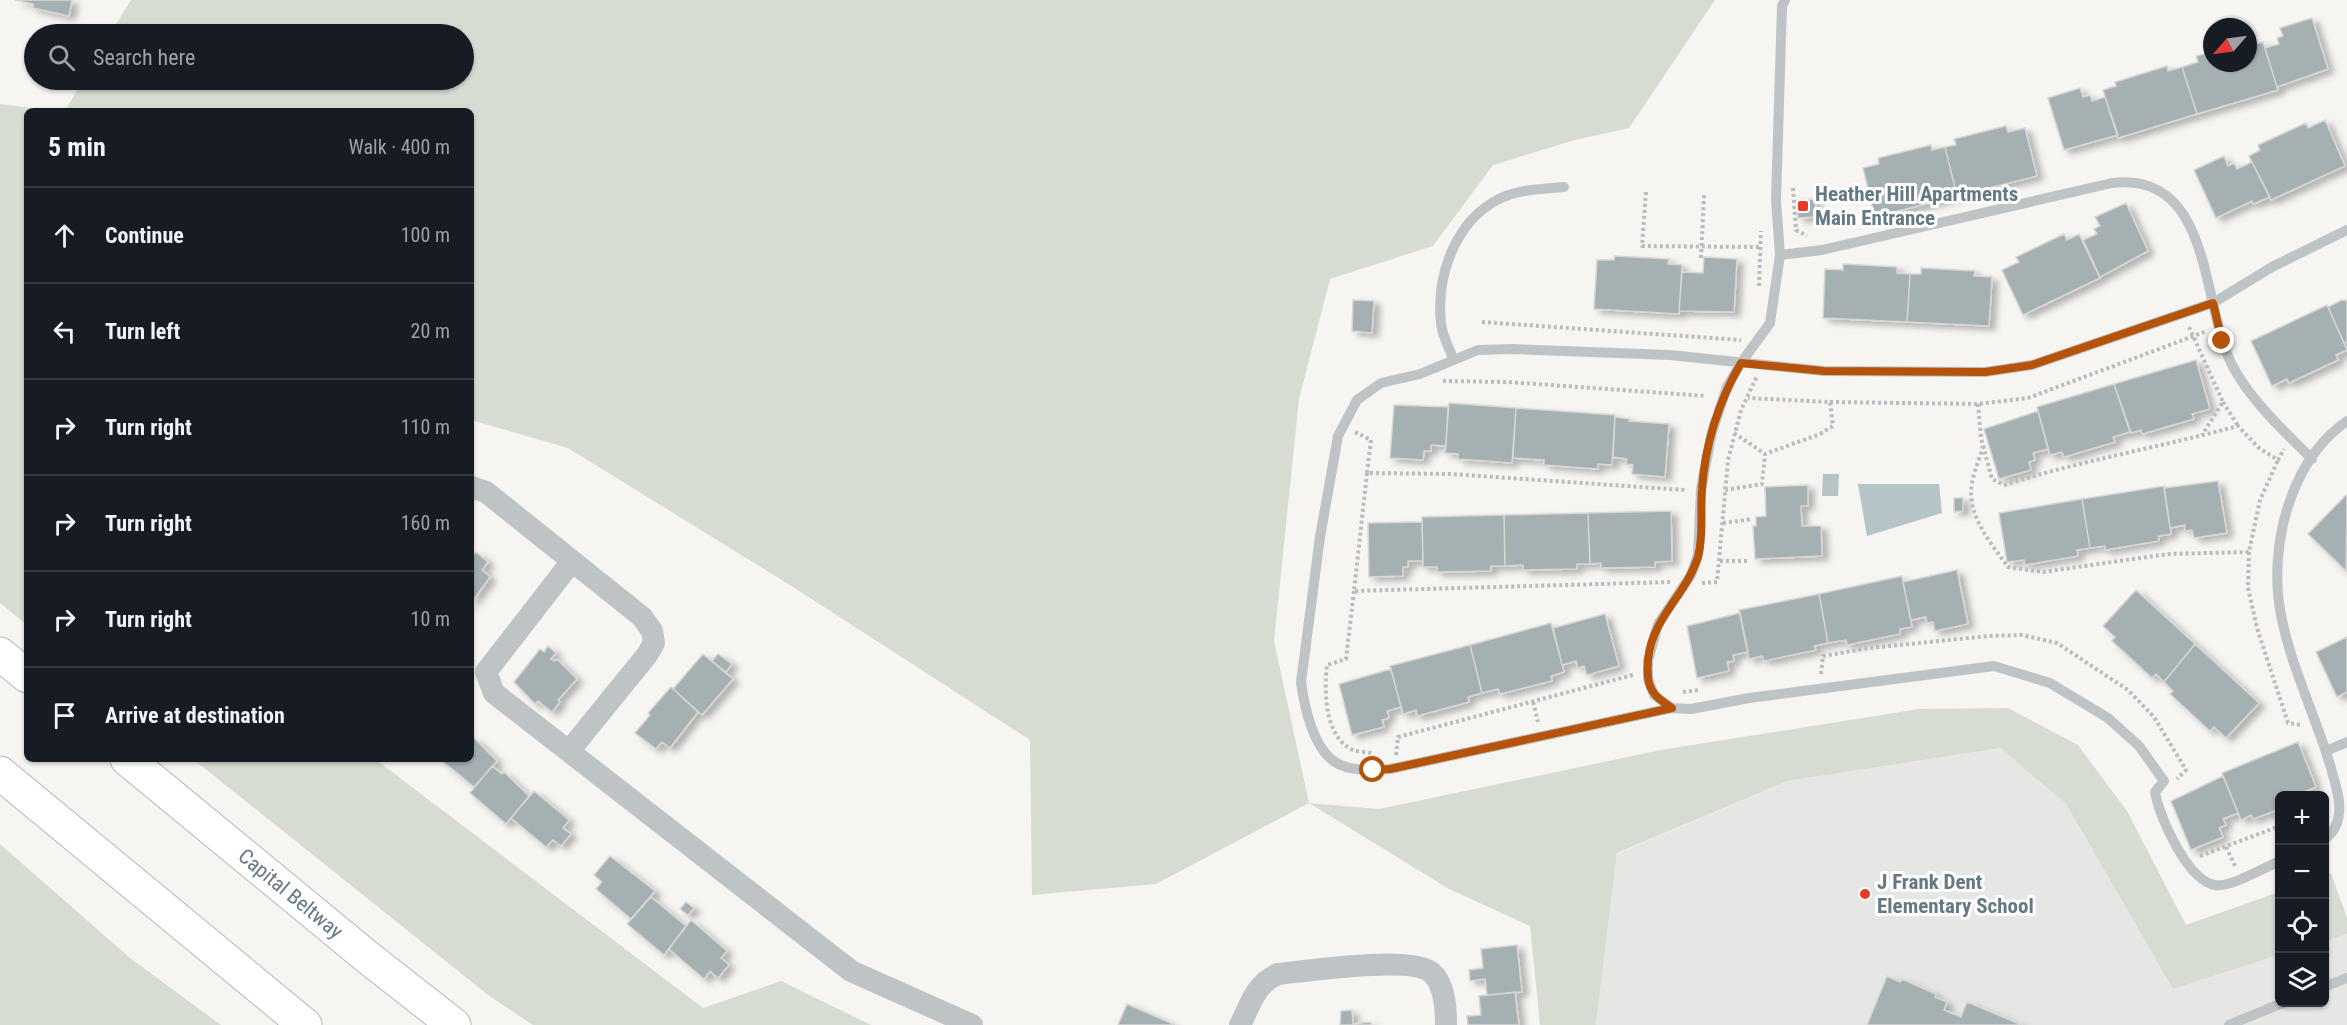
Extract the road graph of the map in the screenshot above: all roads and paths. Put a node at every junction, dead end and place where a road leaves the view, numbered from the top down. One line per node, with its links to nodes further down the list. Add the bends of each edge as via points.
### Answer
1 (1785, 0): 11 (lane, via 1776,200)
2 (1793, 183): 8 (path, via 1796,230)
3 (1564, 187): 18 (lane, via 1525,190 1500,199 1474,220 1451,248 1440,287 1441,326)
4 (1646, 192): 10 (path, via 1642,246)
5 (1704, 195): 10 (path)
6 (1761, 226): 9 (path)
7 (2347, 230): 14 (lane, via 2272,267)
8 (1815, 237)
9 (1760, 247): 10 (path); 13 (path)
10 (1702, 248): 12 (path)
11 (1780, 255): 14 (lane, via 1822,250 2112,183 2142,182 2169,196 2180,210 2206,268); 20 (lane, via 1770,323)
12 (1701, 258)
13 (1758, 293)
14 (2213, 303): 15 (lane); 33 (lane, via 2233,366)
15 (2183, 313): 21 (lane, via 2010,370 1824,371); 25 (path)
16 (1482, 322): 17 (path, via 1742,340)
17 (1747, 332)
18 (1453, 358): 19 (lane, via 1478,350 1512,349); 61 (lane, via 1420,374 1368,390 1348,413 1338,436 1301,682 1309,721 1324,749 1333,761 1344,766 1390,769)
19 (1725, 361): 20 (lane); 23 (path)
20 (1741, 363): 21 (lane); 61 (lane, via 1727,387 1706,455 1698,555 1691,575 1658,624 1648,661 1648,679 1654,695)
21 (1760, 364): 24 (path)
22 (1435, 381): 23 (path)
23 (1706, 396): 27 (path)
24 (1748, 398): 31 (path); 35 (path, via 1830,402 1833,426)
25 (2223, 402): 30 (path); 32 (path)
26 (1978, 404): 34 (path)
27 (1703, 405)
28 (1358, 421): 38 (path, via 1353,431 1371,440)
29 (2347, 421): 36 (lane)
30 (2238, 426): 32 (path); 37 (path, via 2259,448)
31 (1734, 433): 35 (path); 42 (path)
32 (2201, 435): 34 (path, via 2004,485 1992,479)
33 (2290, 437): 36 (lane); 37 (path)
34 (1983, 446): 46 (path, via 1971,483 1972,500 1982,531 2008,567 2043,573 2168,554)
35 (1765, 454): 42 (path, via 1762,484)
36 (2312, 459): 65 (lane, via 2293,490 2284,522 2279,596 2287,638)
37 (2278, 460): 46 (path, via 2260,500)
38 (1366, 473): 41 (path, via 1451,474); 53 (path)
39 (1686, 482): 41 (path)
40 (474, 488): 47 (street, via 486,492)
41 (1685, 490): 43 (path)
42 (1725, 490): 45 (path)
43 (1684, 500)
44 (1752, 519): 45 (path)
45 (1723, 523): 48 (path)
46 (2249, 552): 62 (path, via 2248,588 2257,628 2288,723)
47 (572, 561): 64 (street, via 642,617 652,631 654,643); 64 (street, via 486,672 494,693)
48 (1720, 561): 49 (path); 52 (path, via 1717,582 1698,583)
49 (1748, 561)
50 (1677, 576): 51 (path)
51 (1674, 581): 53 (path); 54 (path)
52 (1694, 589)
53 (1354, 591): 66 (path, via 1346,659 1327,665 1323,691 1334,732 1352,750)
54 (1666, 591)
55 (0, 654): 57 (highway)
56 (1635, 669): 67 (path, via 1633,676 1398,737 1396,755)
57 (24, 674)
58 (1820, 677): 70 (path, via 1823,656 1869,648 2022,635 2057,643 2128,690 2154,717 2186,770)
59 (1704, 690): 60 (path)
60 (1675, 693)
61 (1672, 708): 76 (lane, via 1691,709 1977,666 2010,670 2050,683 2123,729 2164,781 2155,792 2158,808 2187,863 2200,879 2217,886)
62 (2307, 725)
63 (2347, 742): 65 (lane)
64 (569, 751): 82 (street, via 851,971)
65 (2326, 751): 72 (lane, via 2340,810 2337,825)
66 (1382, 755)
67 (1389, 755)
68 (131, 762): 81 (highway, Capital Beltway)
69 (0, 773): 80 (highway)
70 (2175, 782)
71 (2275, 828): 73 (path)
72 (2329, 834)
73 (2226, 847): 74 (path); 76 (path)
74 (2190, 860)
75 (2275, 863): 76 (lane)
76 (2240, 878)
77 (2347, 978): 78 (lane)
78 (2329, 985)
79 (2275, 1006): 85 (lane)
80 (305, 1025)
81 (454, 1025)
82 (972, 1025)
83 (1240, 1025): 84 (street, via 1264,980 1278,974 1406,964 1432,973 1441,986)
84 (1446, 1025)
85 (2229, 1025)

